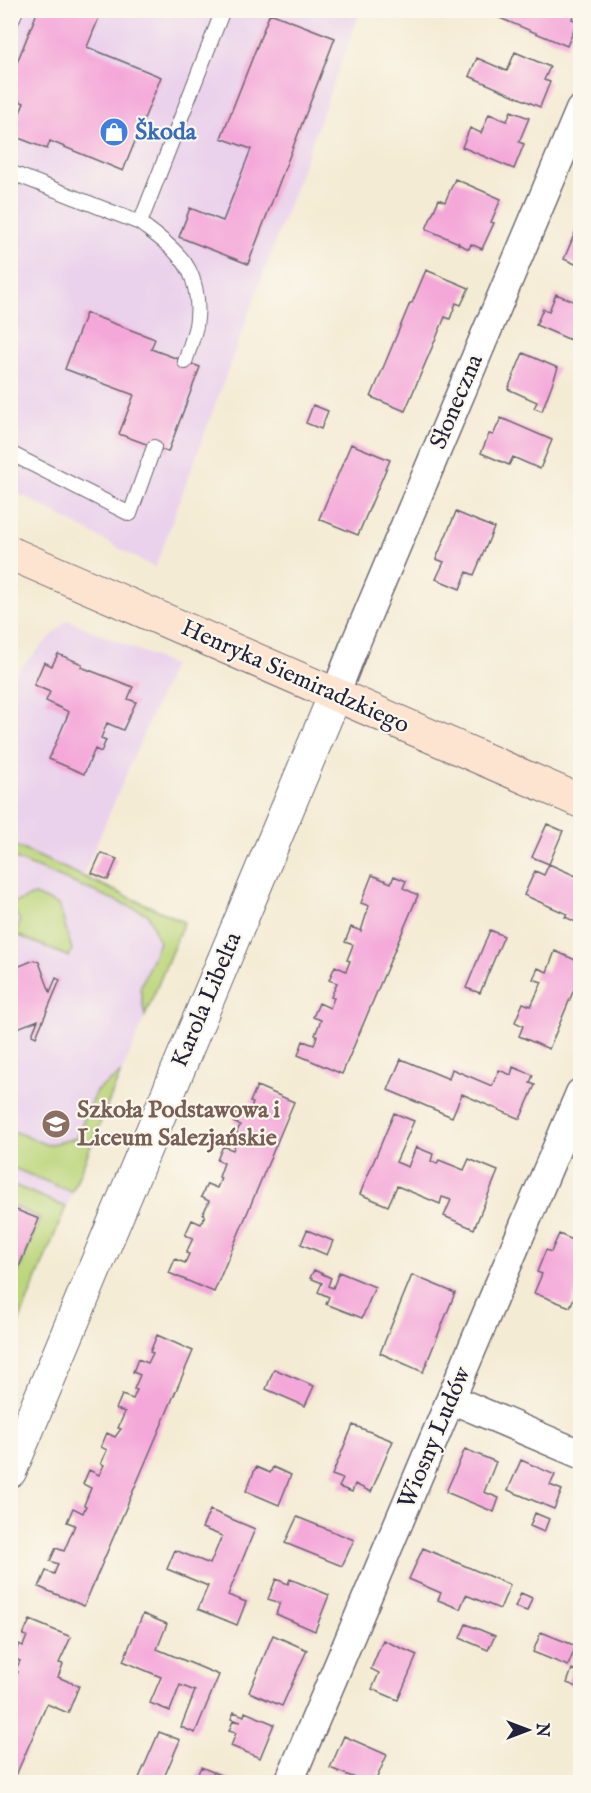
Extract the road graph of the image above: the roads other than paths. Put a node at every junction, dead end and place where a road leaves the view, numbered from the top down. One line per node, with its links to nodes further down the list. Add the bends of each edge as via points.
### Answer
1 (16, 10): 3 (lane)
2 (223, 10): 6 (lane)
3 (10, 25)
4 (580, 110): 11 (street, Słoneczna)
5 (12, 173): 6 (lane)
6 (140, 223): 7 (lane, via 179,256 194,282 196,326)
7 (185, 362)
8 (154, 447): 9 (lane, via 130,514)
9 (10, 453)
10 (10, 553): 11 (main road, Henryka Siemiradzkiego)
11 (335, 695): 12 (main road, Henryka Siemiradzkiego); 16 (street, Karola Libelta)
12 (580, 801)
13 (580, 1093): 14 (street, Wiosny Ludów)
14 (451, 1399): 15 (street); 17 (street, Wiosny Ludów)
15 (580, 1454)
16 (10, 1471)
17 (289, 1782)

